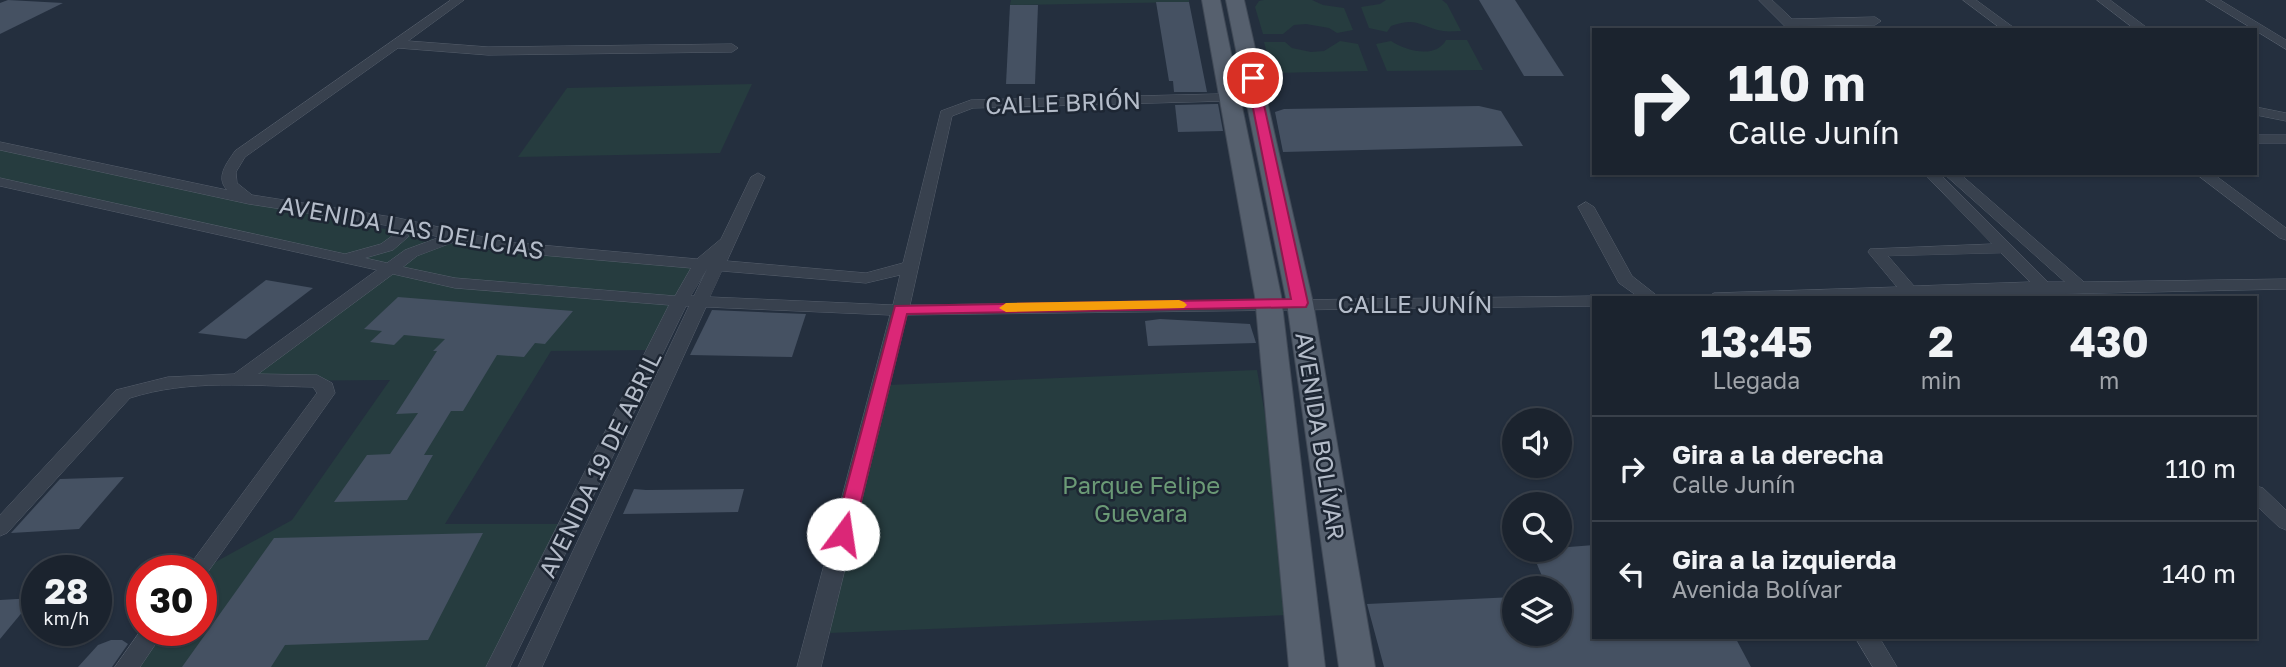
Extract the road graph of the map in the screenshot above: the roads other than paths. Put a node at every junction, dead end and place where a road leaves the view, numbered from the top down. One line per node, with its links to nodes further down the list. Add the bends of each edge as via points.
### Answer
1 (458, 0): 14 (street)
2 (1211, 0): 17 (main road, AVENIDA BOLÍVAR)
3 (1235, 0): 17 (main road, AVENIDA BOLÍVAR)
4 (1765, 0): 10 (street)
5 (1955, 0): 11 (street)
6 (1969, 0): 12 (street)
7 (2103, 0): 13 (street)
8 (2211, 0): 15 (street)
9 (1875, 21): 10 (street)
10 (1793, 26)
11 (1993, 28)
12 (2008, 28)
13 (2141, 28)
14 (397, 44): 16 (street, via 488,51); 28 (street, via 240,154 229,172 230,185)
15 (2286, 45)
16 (733, 48)
17 (1244, 97): 36 (street, CALLE BRIÓN, via 971,104 946,114); 46 (main road, AVENIDA BOLÍVAR); 47 (main road, AVENIDA BOLÍVAR)
18 (2257, 111): 19 (street)
19 (2286, 117)
20 (2257, 139): 21 (street)
21 (2286, 139)
22 (0, 146): 28 (street, AVENIDA LAS DELICIAS)
23 (1933, 175): 33 (street)
24 (1953, 175): 39 (street)
25 (2205, 175): 31 (street)
26 (758, 177): 35 (street, AVENIDA 19 DE ABRIL, via 728,242)
27 (0, 183): 34 (street, AVENIDA LAS DELICIAS)
28 (249, 199): 30 (street, AVENIDA LAS DELICIAS)
29 (1586, 207): 42 (street, via 1625,278)
30 (398, 223): 32 (street, AVENIDA LAS DELICIAS); 34 (street, via 400,237 387,247)
31 (2286, 235)
32 (453, 238): 35 (street, AVENIDA LAS DELICIAS, via 506,247); 37 (street, via 419,248)
33 (2005, 248): 40 (street, via 1876,252); 41 (street)
34 (342, 259): 37 (street, AVENIDA LAS DELICIAS)
35 (710, 264): 36 (street, AVENIDA LAS DELICIAS, via 866,278); 44 (street, AVENIDA 19 DE ABRIL)
36 (911, 266): 48 (street, CALLE BRIÓN)
37 (387, 268): 44 (street, AVENIDA LAS DELICIAS, via 455,282); 49 (street)
38 (2286, 284): 39 (street)
39 (2079, 286): 41 (street)
40 (1909, 291): 41 (street); 43 (street)
41 (2049, 292)
42 (1649, 296)
43 (1770, 296)
44 (690, 301): 48 (street, AVENIDA LAS DELICIAS); 57 (street, AVENIDA 19 DE ABRIL); 58 (street, AVENIDA 19 DE ABRIL)
45 (1592, 301): 47 (street, CALLE JUNÍN)
46 (1268, 303): 47 (street, CALLE JUNÍN); 48 (street, CALLE JUNÍN); 60 (main road, AVENIDA BOLÍVAR)
47 (1300, 303): 61 (main road, AVENIDA BOLÍVAR)
48 (900, 310): 59 (street, CALLE BRIÓN)
49 (236, 381): 52 (street, via 175,381 123,394); 53 (street, via 317,381 326,393)
50 (2257, 494): 51 (street)
51 (2286, 522)
52 (0, 527)
53 (208, 555)
54 (1868, 639): 62 (street)
55 (142, 646): 56 (street)
56 (127, 667)
57 (498, 667)
58 (530, 667)
59 (809, 667)
60 (1307, 667)
61 (1357, 667)
62 (1885, 667)

